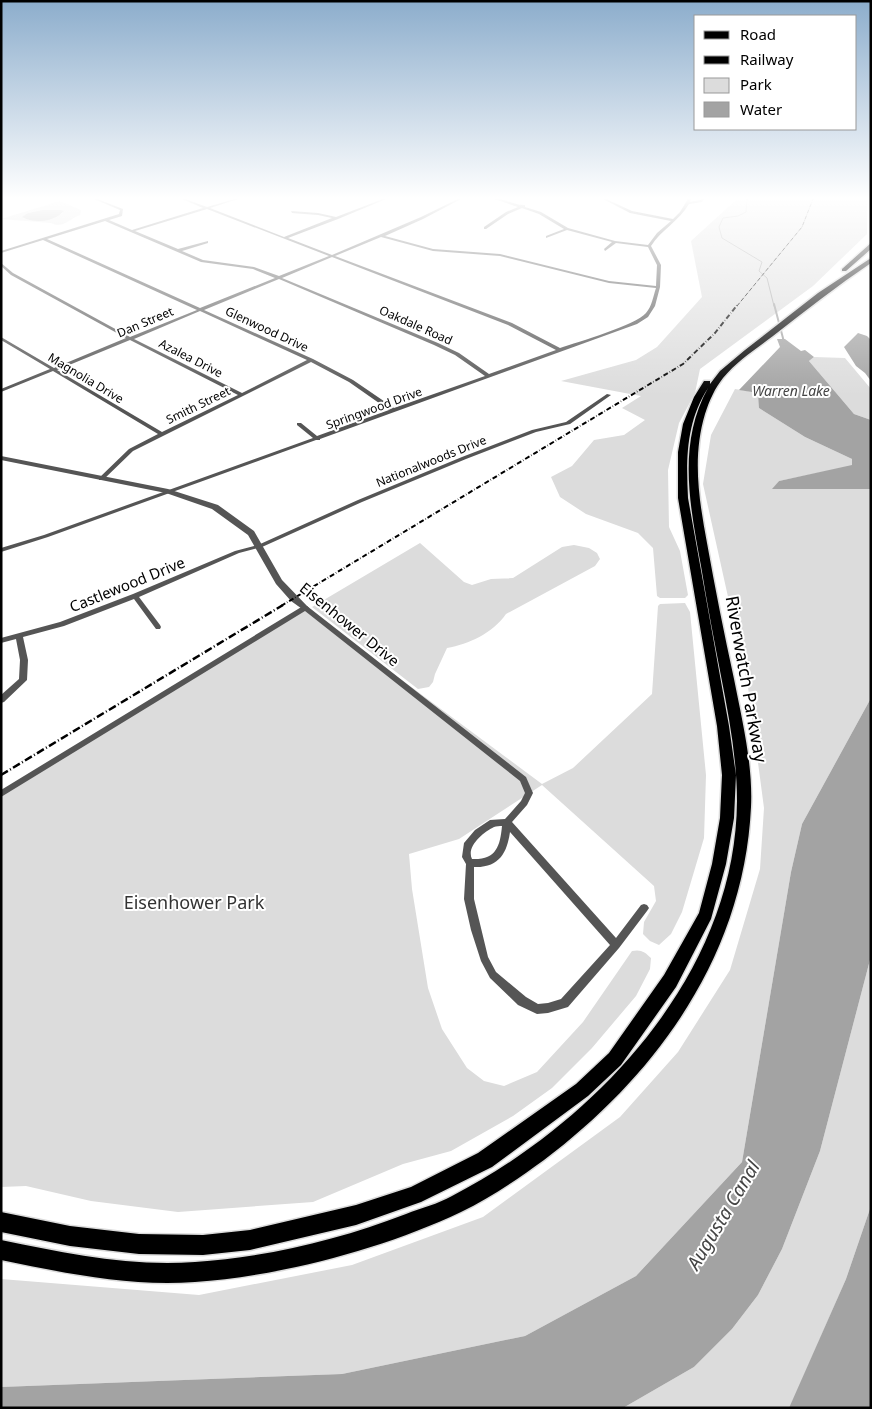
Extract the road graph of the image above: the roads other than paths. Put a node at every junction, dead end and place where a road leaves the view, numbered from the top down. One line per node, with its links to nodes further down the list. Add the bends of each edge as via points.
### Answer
1 (2, 265): 16 (street, Azalea Drive, via 12,274)
2 (98, 265): 12 (street, Glenwood Drive, via 164,296)
3 (230, 265): 10 (street, Oakdale Road, via 254,268)
4 (308, 265): 10 (street, Dan Street)
5 (354, 265): 17 (street, via 510,324)
6 (539, 265): 11 (street, via 609,282)
7 (659, 265): 11 (street, Springwood Drive)
8 (851, 265): 13 (main road, Riverwatch Parkway)
9 (867, 265): 13 (main road, Riverwatch Parkway)
10 (277, 277): 12 (street, Dan Street); 20 (street, Oakdale Road, via 436,344)
11 (658, 287): 17 (street, Springwood Drive, via 653,306 646,316)
12 (201, 309): 16 (street, Dan Street); 18 (street, Glenwood Drive)
13 (792, 313): 14 (main road, Riverwatch Parkway)
14 (766, 333): 44 (main road, Riverwatch Parkway, via 728,358 706,384 697,398 683,438 683,498 729,775 727,818 719,864 706,914 687,952 615,1059 582,1090 485,1160 414,1195 356,1215 250,1240 203,1245 139,1244 70,1236); 45 (main road, Riverwatch Parkway, via 721,376 709,394 699,418 692,460 693,490 743,756 741,847 732,891 717,935 675,1014 636,1063 593,1108 550,1146 501,1178 456,1204 383,1234 328,1251 215,1270 164,1272 85,1265)
15 (1, 338): 19 (street, Magnolia Drive)
16 (130, 339): 19 (street, Dan Street); 22 (street, Azalea Drive)
17 (560, 350): 20 (street, Springwood Drive)
18 (311, 360): 22 (street, Smith Street); 24 (street, Glenwood Drive, via 351,381)
19 (54, 370): 21 (street, Dan Street); 26 (street, Magnolia Drive)
20 (489, 376): 24 (street, Springwood Drive)
21 (1, 391)
22 (242, 395): 26 (street, Smith Street)
23 (609, 395): 31 (street, Nationalwoods Drive, via 568,423 534,431 464,458)
24 (394, 411): 27 (street, Springwood Drive)
25 (299, 424): 27 (street)
26 (161, 434): 29 (street, Smith Street, via 131,450)
27 (318, 439): 30 (street, Springwood Drive)
28 (1, 458): 29 (street, Eisenhower Drive)
29 (101, 479): 30 (street, Eisenhower Drive)
30 (168, 491): 31 (street, Eisenhower Drive, via 215,507 251,533); 32 (street, Springwood Drive)
31 (260, 546): 33 (street, Castlewood Drive, via 237,552); 34 (street, Eisenhower Drive, via 279,582)
32 (1, 550)
33 (135, 596): 35 (street); 36 (street, Castlewood Drive, via 62,624)
34 (305, 608): 39 (street); 40 (street, Eisenhower Drive, via 523,779 529,792)
35 (158, 627)
36 (19, 636): 37 (street, Castlewood Drive); 38 (street, via 24,660 23,680)
37 (1, 641)
38 (1, 700)
39 (1, 794)
40 (507, 822): 41 (street, via 506,836 498,856 487,863); 41 (street, via 493,822 478,833 467,846 466,858); 43 (street)
41 (470, 863): 43 (street, via 469,899 484,958 493,975 522,1001 536,1008 564,1003)
42 (644, 908): 43 (street)
43 (616, 945)
44 (1, 1222)
45 (1, 1250)

